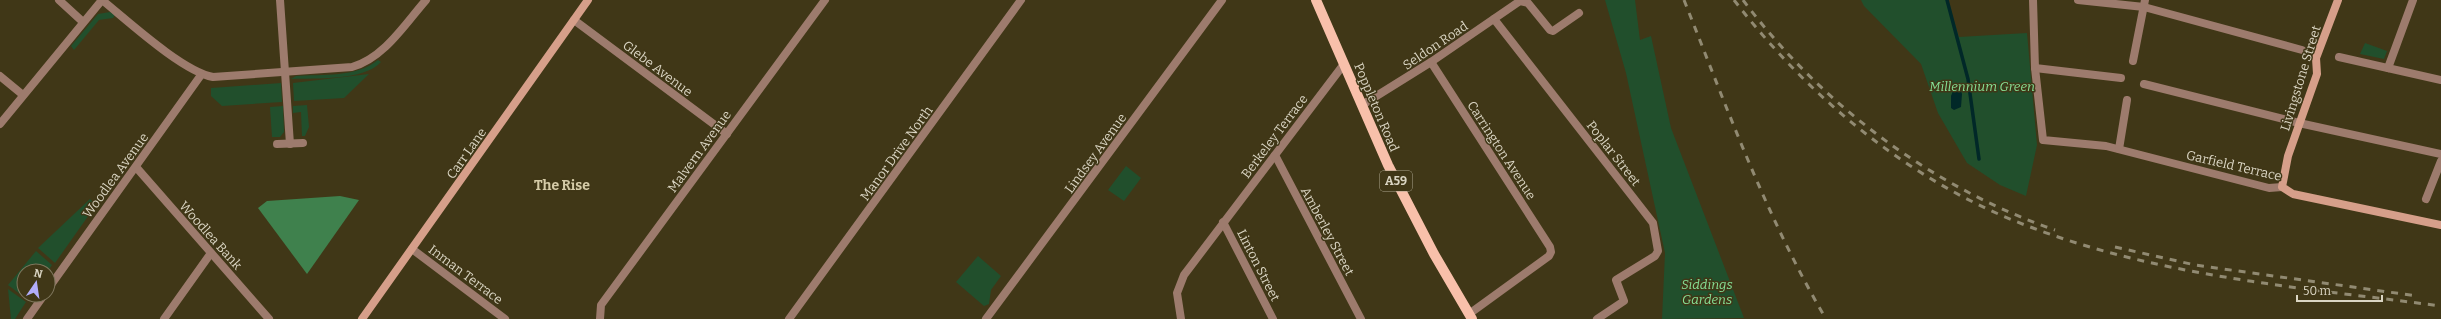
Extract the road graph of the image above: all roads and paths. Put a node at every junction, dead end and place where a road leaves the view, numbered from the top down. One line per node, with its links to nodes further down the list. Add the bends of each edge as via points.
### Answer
1 (59, 0): 19 (street)
2 (102, 0): 19 (street); 28 (street, via 182,64)
3 (280, 0): 27 (street)
4 (426, 0): 27 (street, via 384,48 365,64)
5 (588, 0): 18 (street, Carr Lane)
6 (825, 0): 38 (street, Malvern Avenue)
7 (1021, 0): 63 (street, Manor Drive North)
8 (1222, 0): 64 (street, Lindsey Avenue)
9 (2033, 0): 25 (street)
10 (2078, 0): 13 (street)
11 (2338, 0): 36 (street, Livingstone Street, via 2316,58 2316,74)
12 (2413, 0): 26 (street)
13 (2110, 2): 14 (street)
14 (2145, 3): 20 (street); 22 (street)
15 (1318, 4): 24 (main road, Poppleton Road / A59)
16 (1579, 13): 17 (street, Seldon Road, via 1553,31 1528,3 1520,1)
17 (1494, 19): 23 (street, Seldon Road); 68 (street, Poplar Street, via 1653,223 1658,251 1655,256 1616,280 1625,298 1624,301)
18 (574, 20): 38 (street, Glebe Avenue); 51 (street, Carr Lane)
19 (83, 22): 33 (street)
20 (2302, 50)
21 (2339, 58): 26 (street)
22 (2133, 61)
23 (1431, 62): 35 (street, Seldon Road); 56 (street, Carrington Avenue, via 1551,252)
24 (1344, 64): 35 (main road, Poppleton Road / A59); 44 (street, Berkeley Terrace)
25 (2035, 68): 30 (street); 42 (street, Garfield Terrace, via 2043,140)
26 (2388, 68): 31 (street)
27 (285, 71): 28 (street, via 223,76); 41 (street)
28 (201, 75): 46 (street, Woodlea Avenue)
29 (0, 76): 33 (street)
30 (2121, 78)
31 (2441, 80)
32 (2144, 84): 36 (street)
33 (23, 95): 37 (street)
34 (2127, 100): 42 (street)
35 (1362, 106): 56 (main road, Poppleton Road / A59, via 1410,209)
36 (2299, 123): 43 (street); 47 (street, Livingstone Street, via 2288,156)
37 (0, 124)
38 (727, 134): 62 (street, Malvern Avenue, via 601,305)
39 (303, 143): 41 (street)
40 (277, 144): 41 (street)
41 (290, 144)
42 (2118, 149): 47 (street, Garfield Terrace, via 2269,188)
43 (2441, 154)
44 (1275, 155): 49 (street, Berkeley Terrace); 67 (street, Amberley Street)
45 (2441, 161): 48 (street)
46 (136, 167): 52 (street, Woodlea Bank); 53 (street, Woodlea Avenue)
47 (2282, 187): 50 (street, Garfield Terrace, via 2293,194)
48 (2426, 199)
49 (1223, 222): 65 (street, Berkeley Terrace, via 1179,285 1177,293); 66 (street, Linton Street)
50 (2441, 225)
51 (412, 249): 55 (street, Inman Terrace); 60 (street, Carr Lane)
52 (211, 254): 58 (street); 59 (street, Woodlea Bank)
53 (56, 278)
54 (38, 303): 57 (street)
55 (494, 316): 61 (street, Inman Terrace)
56 (1471, 317)
57 (27, 319)
58 (164, 319)
59 (269, 319)
60 (362, 319)
61 (505, 319)
62 (600, 319)
63 (788, 319)
64 (986, 319)
65 (1181, 319)
66 (1273, 319)
67 (1361, 319)
68 (1597, 319)

